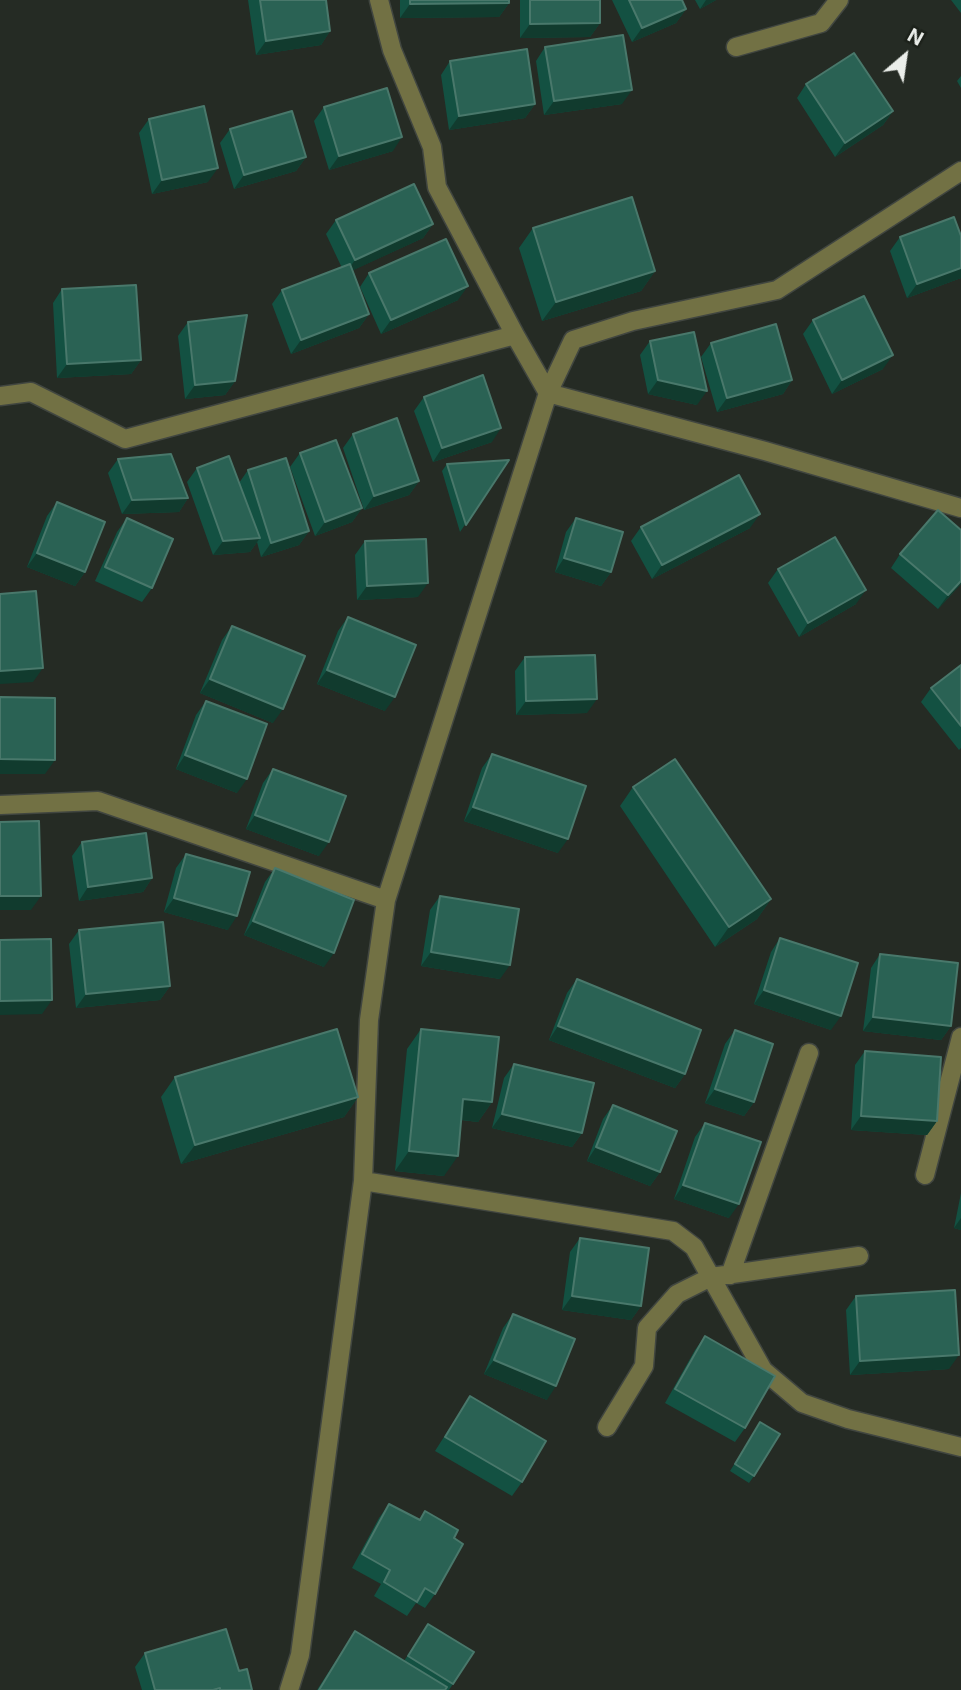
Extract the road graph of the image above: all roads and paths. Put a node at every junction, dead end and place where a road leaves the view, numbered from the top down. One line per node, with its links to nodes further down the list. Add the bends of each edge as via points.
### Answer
1 (379, 0): 5 (street, via 392,50 432,147 437,187)
2 (839, 0): 3 (street, via 821,23)
3 (736, 47)
4 (961, 171): 6 (street, via 777,290 633,321 573,340)
5 (515, 335): 6 (street); 7 (street, via 125,439 31,392)
6 (548, 393): 8 (street); 10 (street)
7 (0, 396)
8 (961, 508)
9 (0, 805): 10 (street, via 98,801)
10 (386, 900): 14 (street, via 369,1020)
11 (961, 1037): 13 (street)
12 (809, 1053): 16 (street)
13 (925, 1175)
14 (363, 1181): 17 (street, via 673,1231 694,1247); 20 (street, via 300,1655)
15 (859, 1256): 16 (street)
16 (730, 1275): 17 (street)
17 (711, 1277): 18 (street, via 677,1294 647,1328 644,1366); 19 (street, via 763,1370 802,1403)
18 (607, 1427)
19 (961, 1447)
20 (289, 1690)

